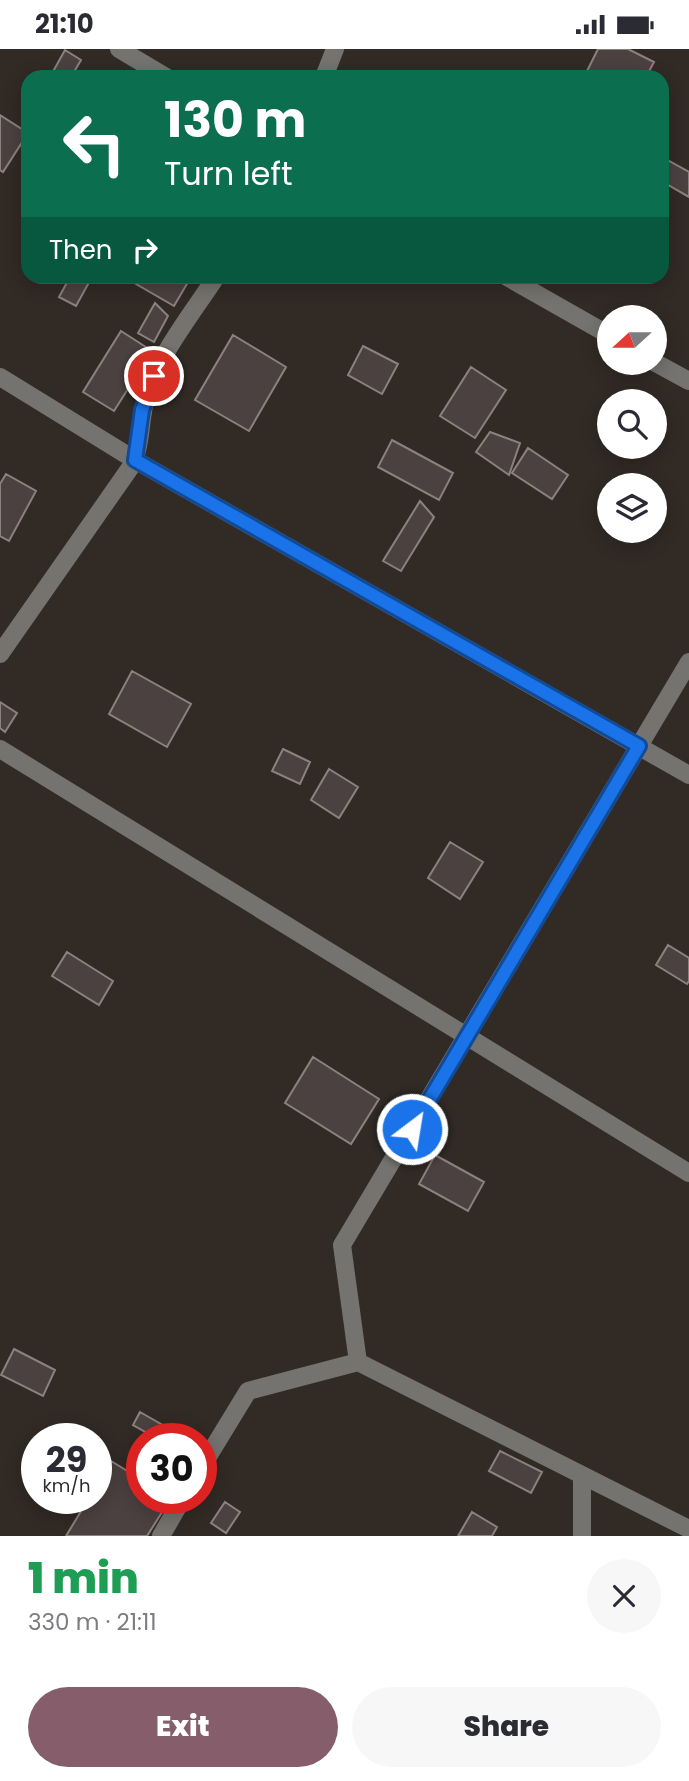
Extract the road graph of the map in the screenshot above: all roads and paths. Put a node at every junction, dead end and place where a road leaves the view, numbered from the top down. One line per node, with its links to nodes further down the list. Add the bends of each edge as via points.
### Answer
1 (119, 49): 3 (street)
2 (335, 49): 4 (street)
3 (154, 70)
4 (327, 70)
5 (212, 284): 11 (street, via 154,376 142,410)
6 (519, 284): 7 (street)
7 (597, 328)
8 (667, 369): 10 (street)
9 (0, 377): 11 (street)
10 (689, 381)
11 (135, 460): 12 (street); 14 (street)
12 (0, 654)
13 (689, 662): 14 (street)
14 (639, 746): 16 (street); 17 (street)
15 (0, 749): 17 (street)
16 (689, 775)
17 (467, 1037): 18 (street); 19 (street, via 342,1245)
18 (689, 1173)
19 (358, 1362): 20 (street, via 248,1391); 21 (street)
20 (217, 1442)
21 (582, 1475): 23 (street); 25 (street)
22 (174, 1514): 24 (street)
23 (689, 1529)
24 (161, 1536)
25 (582, 1536)

